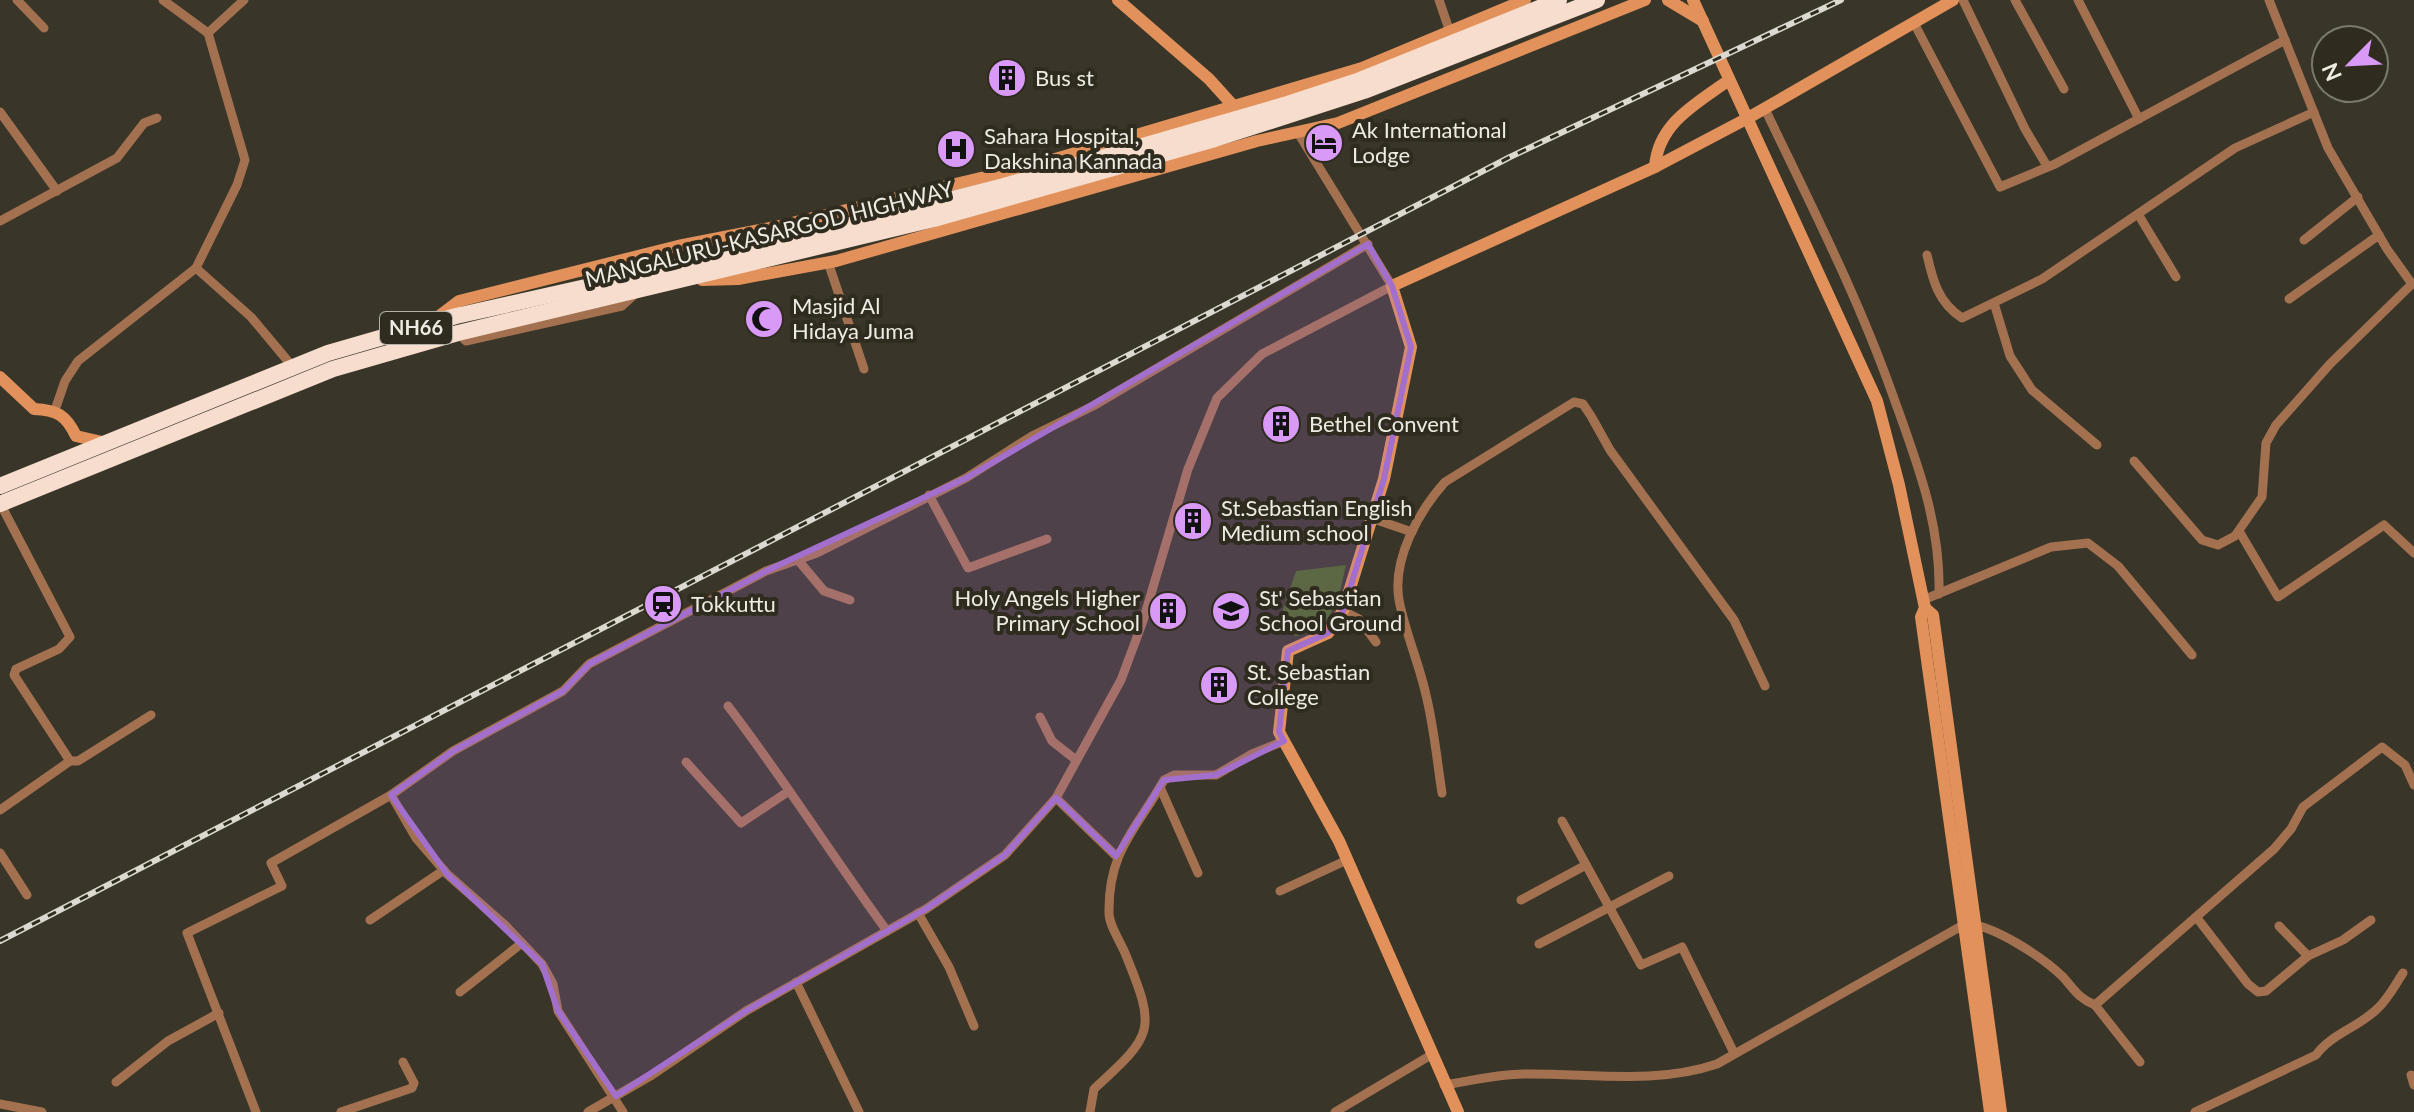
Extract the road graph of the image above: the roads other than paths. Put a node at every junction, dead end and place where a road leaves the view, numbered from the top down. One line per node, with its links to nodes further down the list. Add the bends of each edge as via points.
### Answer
1 (17, 0): 19 (street)
2 (163, 0): 21 (street)
3 (244, 0): 21 (street)
4 (1118, 0): 25 (street)
5 (1439, 0): 20 (street)
6 (1525, 0): 20 (street)
7 (1597, 0): 16 (highway, MANGALURU-KASARGOD HIGHWAY / NH66)
8 (1645, 0): 32 (street, via 1384,106)
9 (1668, 0): 18 (street)
10 (1693, 0): 18 (street)
11 (1953, 0): 17 (street)
12 (1963, 0): 34 (street)
13 (2015, 0): 24 (street)
14 (2078, 0): 31 (street)
15 (2269, 0): 22 (street)
16 (1564, 6): 44 (highway, MANGALURU-KASARGOD HIGHWAY / NH66, via 1284,105)
17 (1914, 23): 26 (street); 34 (street, via 2000,187)
18 (1704, 24): 23 (street)
19 (44, 28)
20 (1450, 32): 25 (street, via 1362,68)
21 (208, 33): 46 (street, via 245,160)
22 (2285, 40): 28 (street); 31 (street)
23 (1729, 80): 30 (street); 35 (street, via 1672,123 1656,146)
24 (2064, 89)
25 (1236, 108): 33 (street); 52 (street, via 1035,165 459,301)
26 (1765, 109): 30 (street); 69 (street, via 1851,287 1911,441 1934,522)
27 (0, 112): 36 (street)
28 (2314, 112): 37 (street, via 2328,148); 38 (street, via 2235,148)
29 (157, 118): 36 (street, via 144,123 117,158)
30 (1748, 118): 35 (street); 71 (street, via 1877,401)
31 (2139, 119): 34 (street)
32 (1298, 133): 33 (street); 42 (street)
33 (1257, 141): 45 (street)
34 (2047, 166)
35 (1655, 167): 49 (street)
36 (57, 191): 39 (street)
37 (2358, 197): 40 (street); 41 (street)
38 (2138, 214): 47 (street); 51 (street, via 2042,279)
39 (0, 221)
40 (2379, 235): 50 (street); 64 (street, via 2412,284 2276,425 2266,443 2262,497)
41 (2304, 240)
42 (1368, 244): 49 (street); 61 (street, via 1093,406)
43 (1927, 255): 51 (street, via 1933,283 1948,309 1962,318)
44 (739, 259): 48 (highway, MANGALURU-KASARGOD HIGHWAY / NH66); 52 (highway, MANGALURU-KASARGOD HIGHWAY / NH66)
45 (828, 262): 48 (street, via 738,279); 54 (street)
46 (196, 268): 53 (street, via 251,317); 56 (street, via 78,361)
47 (2176, 277)
48 (687, 278): 58 (highway, MANGALURU-KASARGOD HIGHWAY / NH66, via 333,369)
49 (1392, 286): 63 (street, via 1411,347); 80 (street, via 1262,354 1217,398 1188,469 1121,680)
50 (2289, 299)
51 (1994, 303): 57 (street, via 2010,356 2032,390)
52 (427, 325): 53 (highway, MANGALURU-KASARGOD HIGHWAY / NH66)
53 (292, 366): 58 (highway, MANGALURU-KASARGOD HIGHWAY / NH66)
54 (864, 369)
55 (0, 377): 56 (street, via 34,409)
56 (55, 410): 58 (street, via 76,436)
57 (2097, 445)
58 (109, 450): 60 (highway, MANGALURU-KASARGOD HIGHWAY / NH66); 62 (highway, MANGALURU-KASARGOD HIGHWAY / NH66)
59 (2134, 461): 64 (street, via 2202,540 2218,545)
60 (0, 486)
61 (929, 495): 66 (street, via 968,568); 68 (street)
62 (0, 504): 81 (street, via 70,637 14,675)
63 (1371, 518): 65 (street); 72 (street)
64 (2239, 531): 67 (street, via 2278,597 2384,525)
65 (1412, 532): 75 (street, via 1445,482 1558,410 1574,402 1583,404 1610,450 1734,620); 86 (street, via 1398,573 1399,598 1427,696)
66 (1047, 539)
67 (2414, 553)
68 (798, 560): 70 (street, via 824,591); 87 (street, via 766,571 589,664 563,691 453,751)
69 (1939, 594): 71 (street); 74 (street, via 2051,547 2088,543 2118,566)
70 (850, 600)
71 (1924, 604): 106 (street, via 1933,615)
72 (1343, 611): 73 (street, via 1359,619); 79 (street, via 1328,633 1288,651 1279,732)
73 (1376, 642)
74 (2192, 655)
75 (1765, 686)
76 (728, 706): 85 (street)
77 (151, 715): 81 (street)
78 (1040, 717): 80 (street, via 1052,741)
79 (1284, 741): 84 (street, via 1216,775 1174,775); 93 (street)
80 (1076, 760): 88 (street)
81 (70, 761): 89 (street)
82 (686, 762): 85 (street, via 741,823)
83 (2414, 785): 103 (street, via 2405,765 2382,747 2303,807 2274,849)
84 (1160, 787): 92 (street); 96 (street)
85 (789, 791): 108 (street)
86 (1442, 793)
87 (391, 795): 95 (street, via 416,838); 116 (street, via 271,863 282,886 187,933)
88 (1056, 798): 92 (street); 102 (street, via 1005,855)
89 (0, 810)
90 (1562, 821): 94 (street)
91 (0, 853): 99 (street)
92 (1116, 856): 132 (street, via 1109,916 1143,996 1145,1031 1135,1051 1094,1089)
93 (1347, 860): 98 (street); 119 (street)
94 (1586, 865): 100 (street); 101 (street)
95 (444, 870): 104 (street); 109 (street)
96 (1198, 873)
97 (1669, 876): 101 (street)
98 (1280, 891)
99 (27, 895)
100 (1521, 900)
101 (1608, 906): 110 (street); 118 (street, via 1641,965 1682,947)
102 (918, 913): 108 (street); 117 (street)
103 (2197, 918): 111 (street, via 2258,992); 115 (street)
104 (370, 920)
105 (2371, 920): 111 (street)
106 (1970, 924): 115 (street, via 2007,936); 118 (street); 135 (street); 136 (street)
107 (2279, 926): 111 (street)
108 (887, 931): 113 (street)
109 (522, 943): 114 (street); 124 (street, via 542,964 558,1011)
110 (1539, 944)
111 (2308, 956)
112 (2403, 973): 137 (street, via 2376,1011 2325,1042 2316,1055)
113 (796, 982): 124 (street); 131 (street)
114 (460, 992)
115 (2095, 1005): 121 (street)
116 (219, 1013): 122 (street, via 168,1041); 127 (street)
117 (974, 1026)
118 (1734, 1053): 123 (street, via 1699,1070 1661,1075 1521,1074)
119 (1431, 1055): 123 (street); 133 (street)
120 (403, 1062): 128 (street, via 412,1088)
121 (2140, 1062)
122 (116, 1082)
123 (1444, 1085): 134 (street)
124 (616, 1096): 129 (street); 130 (street)
125 (0, 1104): 126 (street)
126 (42, 1112)
127 (256, 1112)
128 (341, 1112)
129 (588, 1112)
130 (623, 1112)
131 (859, 1112)
132 (1090, 1112)
133 (1335, 1112)
134 (1458, 1112)
135 (1990, 1112)
136 (2001, 1112)
137 (2195, 1112)

